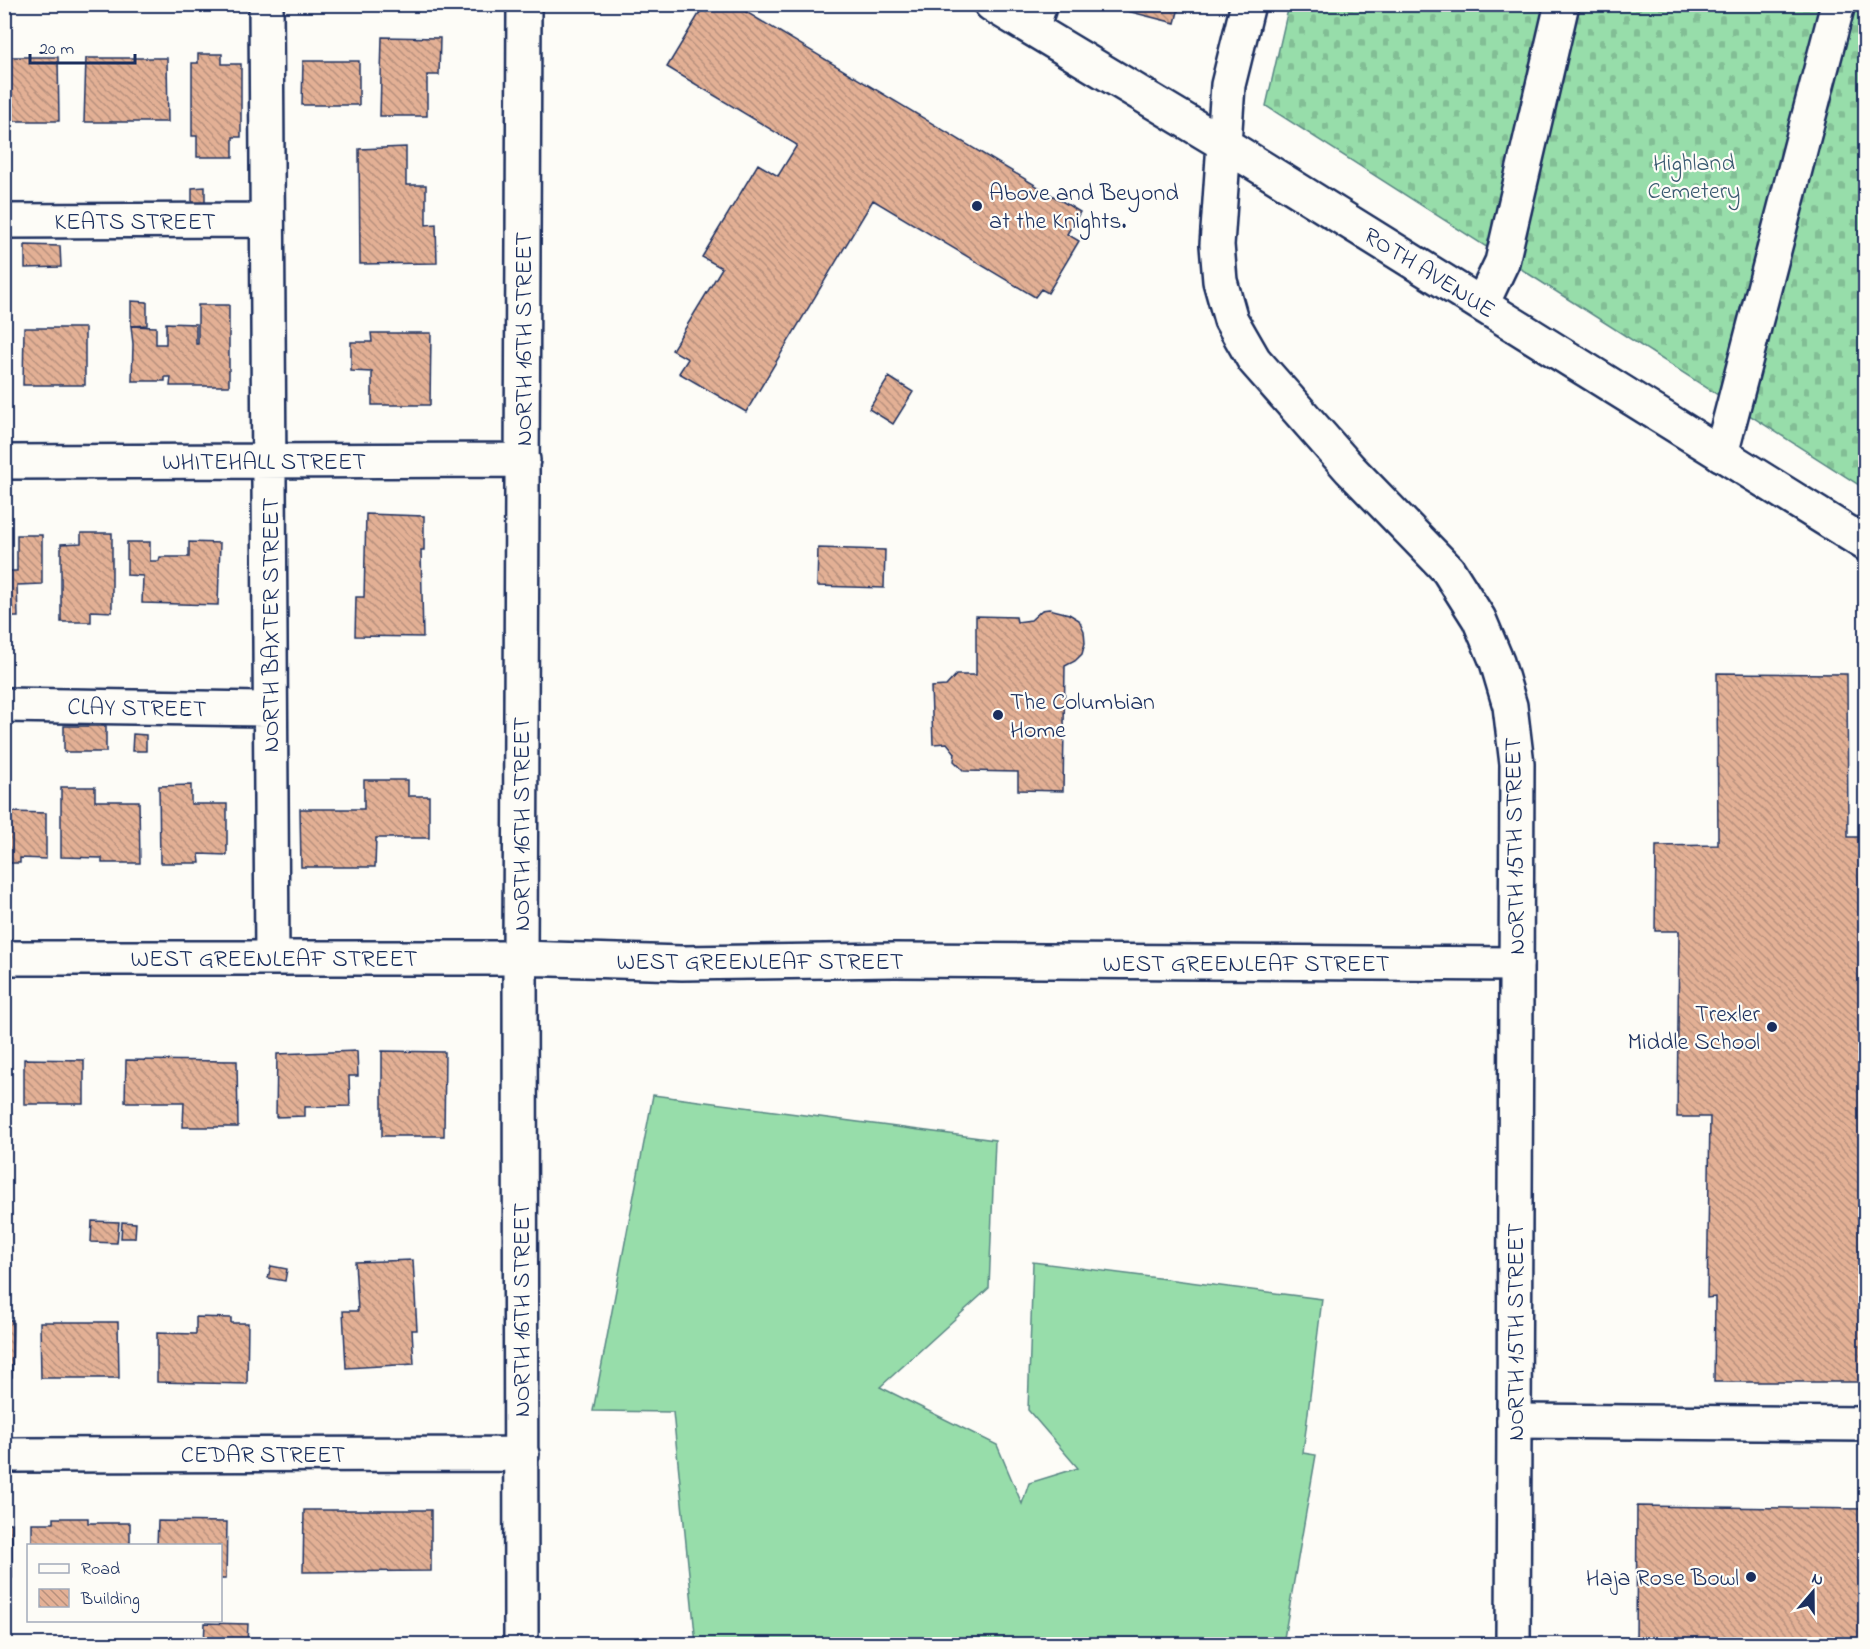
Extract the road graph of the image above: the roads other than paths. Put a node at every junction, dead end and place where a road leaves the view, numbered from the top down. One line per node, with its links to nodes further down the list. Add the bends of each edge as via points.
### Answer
1 (266, 4): 9 (street, NORTH BAXTER STREET)
2 (524, 4): 13 (street, NORTH 16TH STREET)
3 (991, 4): 7 (street, ROTH AVENUE)
4 (1248, 4): 8 (street, NORTH 15TH STREET, via 1228,85)
5 (1562, 4): 11 (street, via 1502,262)
6 (1838, 4): 12 (street)
7 (1036, 16): 8 (street, ROTH AVENUE)
8 (1224, 144): 11 (street, ROTH AVENUE); 22 (street, NORTH 15TH STREET, via 1217,245 1220,281 1231,320 1254,360 1350,469 1448,570 1479,619 1497,662 1510,706 1517,764)
9 (266, 220): 10 (street, KEATS STREET); 14 (street, NORTH BAXTER STREET)
10 (4, 221)
11 (1482, 304): 12 (street, ROTH AVENUE)
12 (1721, 454): 16 (street, ROTH AVENUE)
13 (523, 460): 14 (street, WHITEHALL STREET); 21 (street, NORTH 16TH STREET)
14 (270, 461): 15 (street, WHITEHALL STREET); 18 (street, NORTH BAXTER STREET)
15 (4, 462)
16 (1866, 544)
17 (4, 705): 18 (street, CLAY STREET)
18 (269, 709): 20 (street, NORTH BAXTER STREET)
19 (4, 958): 20 (street, WEST GREENLEAF STREET)
20 (272, 958): 21 (street, WEST GREENLEAF STREET)
21 (520, 958): 22 (street, WEST GREENLEAF STREET, via 682,963 894,960); 25 (street, NORTH 16TH STREET)
22 (1516, 964): 23 (street, NORTH 15TH STREET)
23 (1514, 1421): 24 (street); 28 (street, NORTH 15TH STREET)
24 (1866, 1424)
25 (522, 1454): 26 (street, CEDAR STREET); 27 (street, NORTH 16TH STREET)
26 (4, 1455)
27 (521, 1644)
28 (1514, 1644)

